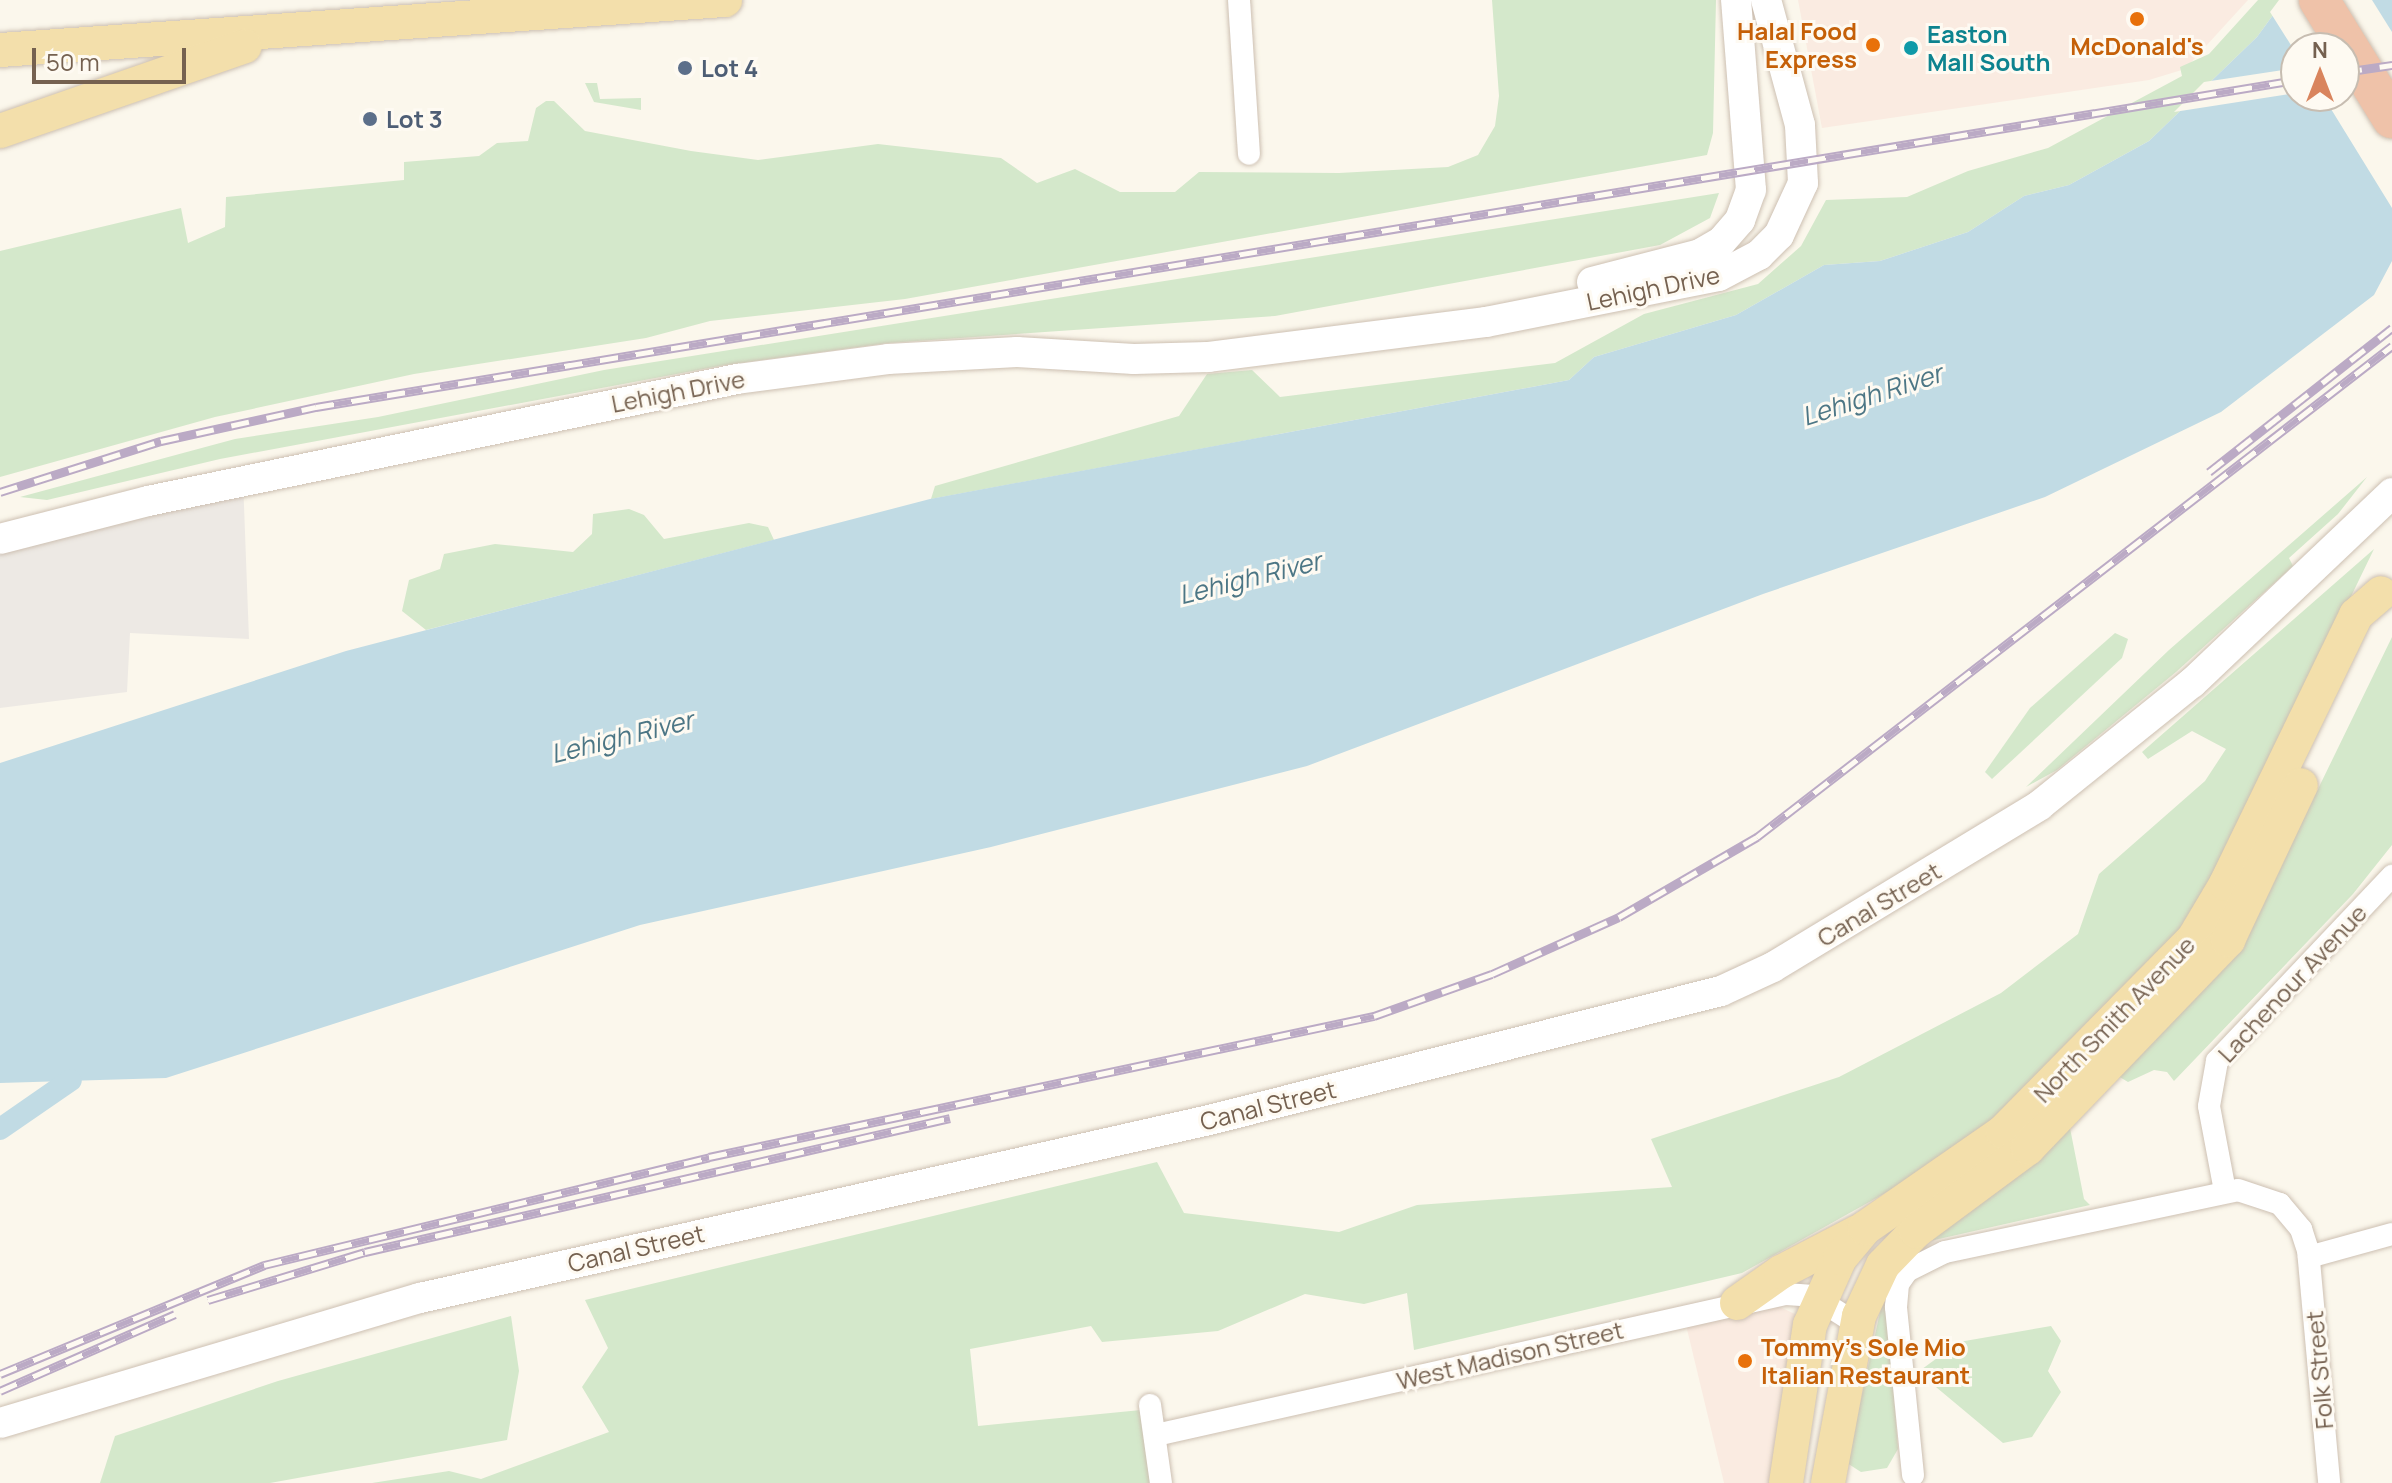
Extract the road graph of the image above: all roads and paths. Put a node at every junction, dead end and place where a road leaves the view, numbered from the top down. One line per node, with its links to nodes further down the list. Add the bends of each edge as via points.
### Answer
1 (725, 0): 7 (main road)
2 (1239, 0): 15 (street)
3 (1736, 0): 16 (street, Lehigh Drive, via 1751,190 1729,235 1682,260)
4 (1766, 0): 10 (street, Lehigh Drive)
5 (1778, 0): 10 (street)
6 (2319, 0): 13 (highway)
7 (673, 2): 8 (main road)
8 (291, 31): 9 (main road); 12 (main road)
9 (127, 42): 11 (main road); 12 (main road, via 131,76)
10 (1781, 48): 16 (street, Lehigh Drive, via 1800,125 1803,183 1779,235 1759,255 1696,282 1486,322)
11 (0, 50)
12 (124, 87): 14 (main road)
13 (2392, 118)
14 (0, 131)
15 (1249, 154)
16 (1368, 335): 18 (street, Lehigh Drive, via 1208,357 1017,352 888,359 737,379 148,501)
17 (2392, 493): 29 (street, Canal Street, via 2192,683 2040,805 1773,967 1721,991 1209,1120 420,1298)
18 (0, 539)
19 (2387, 583): 22 (main road, North Smith Avenue, via 2356,615 2234,870 2194,938 2003,1132); 27 (main road, North Smith Avenue, via 2378,621 2228,940 2028,1148 1907,1238 1877,1275)
20 (2392, 876): 21 (street, Lachenour Avenue, via 2217,1061 2209,1106)
21 (2225, 1191): 24 (street, via 2245,1190 2275,1199 2301,1229); 31 (street, via 1945,1252 1907,1271 1897,1289 1896,1307)
22 (1865, 1228): 25 (main road, North Smith Avenue, via 1840,1258); 26 (main road, via 1781,1272)
23 (2392, 1234): 24 (street)
24 (2309, 1257): 35 (street, Folk Street)
25 (1820, 1300): 26 (street, West Madison Street, via 1792,1293); 27 (street, West Madison Street); 33 (main road, North Smith Avenue, via 1803,1357)
26 (1737, 1303): 30 (street, West Madison Street)
27 (1857, 1324): 34 (main road, North Smith Avenue)
28 (1150, 1405): 30 (street)
29 (0, 1423)
30 (1156, 1435): 32 (street)
31 (1913, 1475)
32 (1161, 1483)
33 (1786, 1483)
34 (1828, 1483)
35 (2329, 1483)

